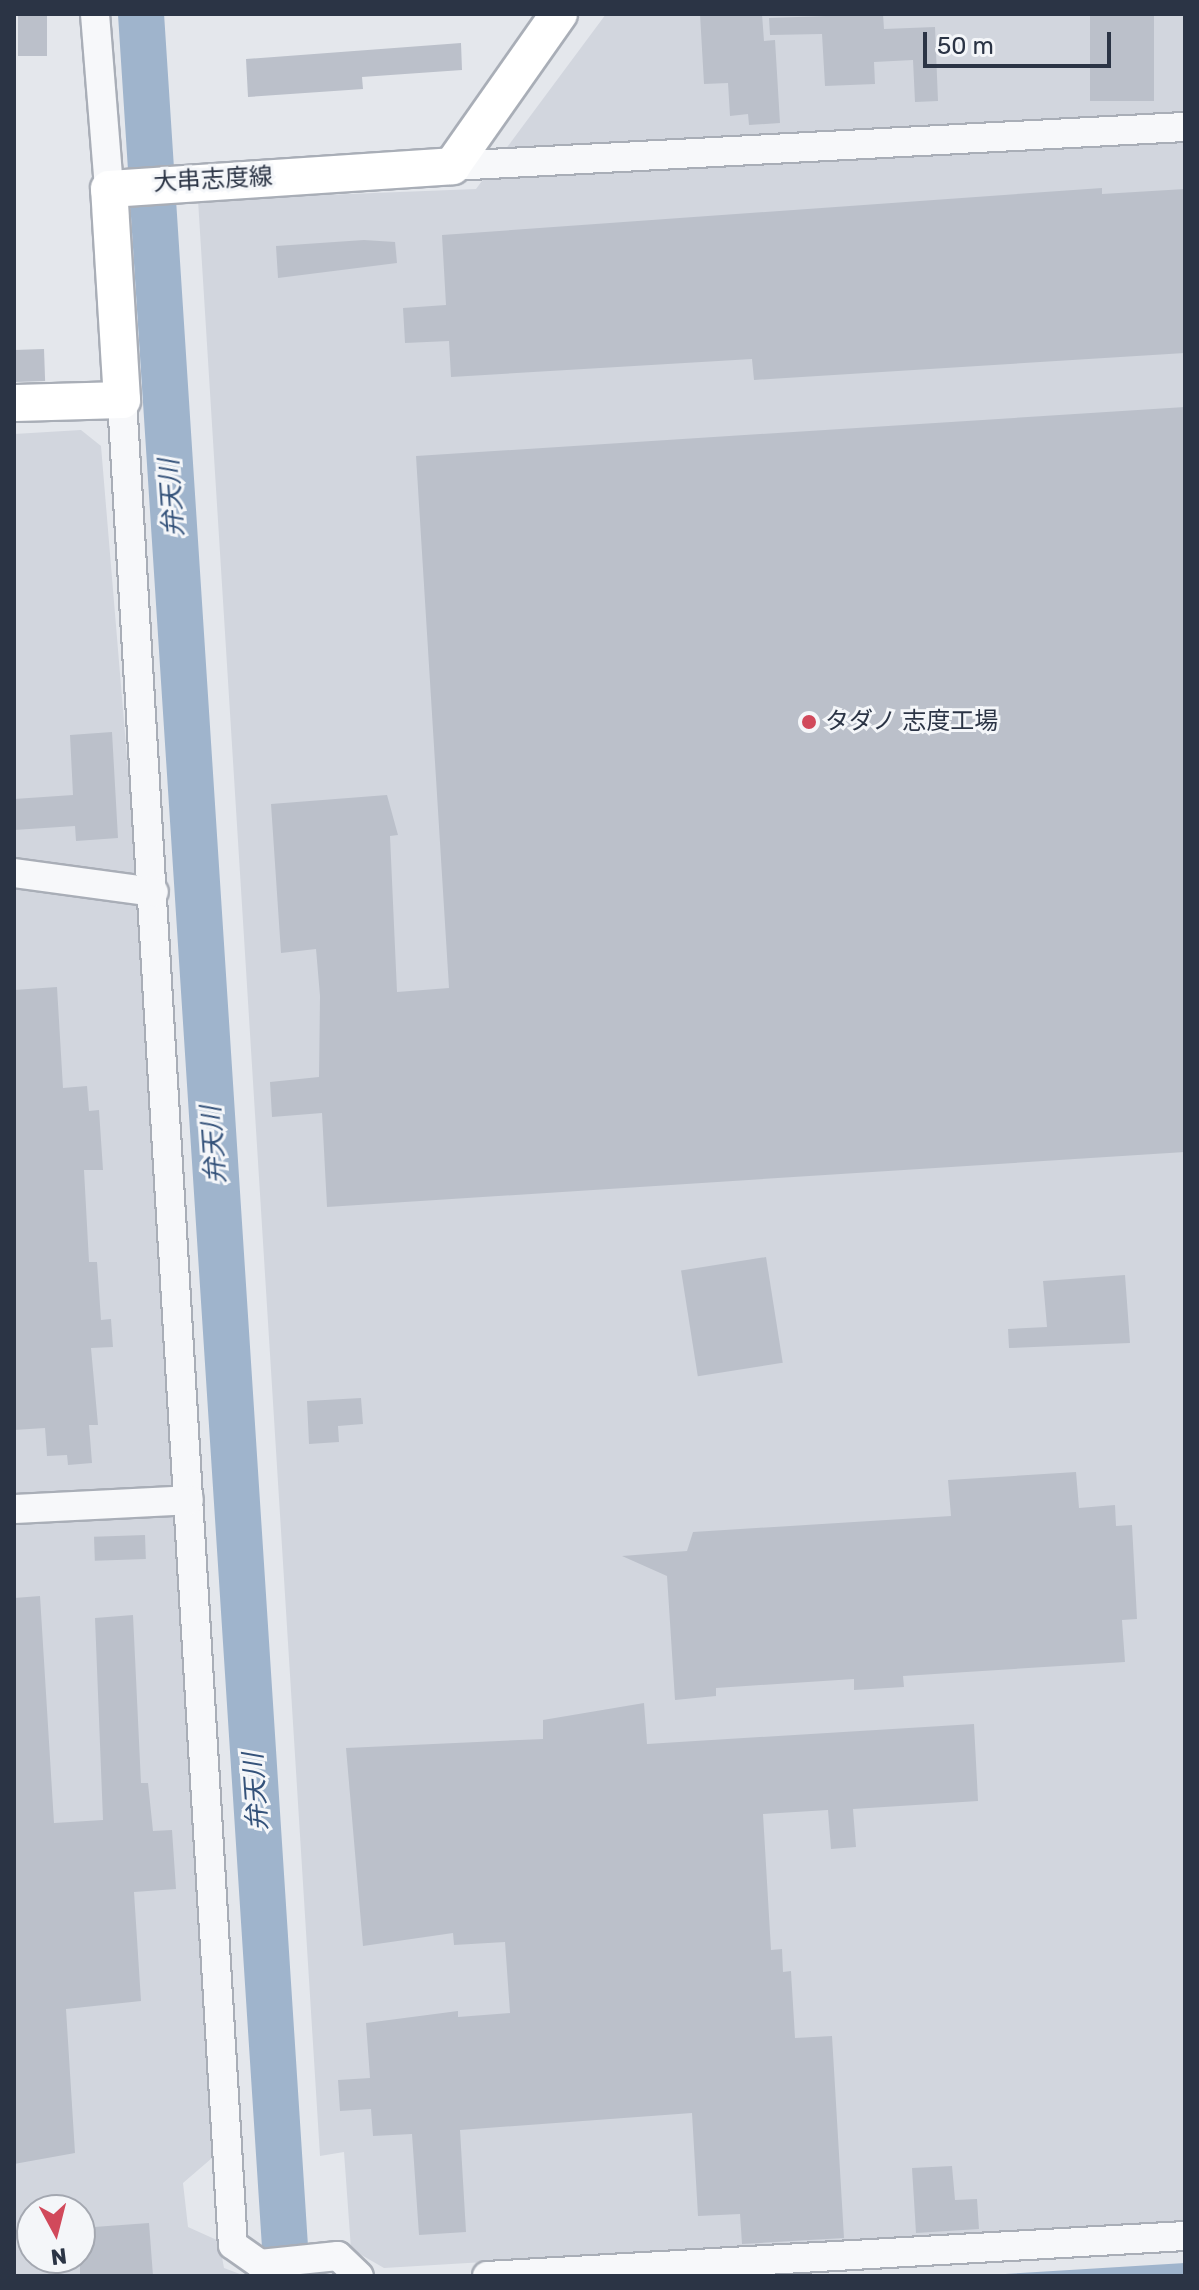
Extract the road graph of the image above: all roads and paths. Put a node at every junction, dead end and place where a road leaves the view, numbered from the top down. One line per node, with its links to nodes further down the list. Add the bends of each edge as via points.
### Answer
1 (95, 14): 5 (street)
2 (559, 14): 4 (main road)
3 (1185, 127): 4 (street)
4 (452, 166): 5 (main road, 大串志度線)
5 (124, 186): 6 (main road)
6 (122, 400): 7 (main road); 9 (street)
7 (14, 403)
8 (14, 873): 9 (street)
9 (154, 892): 10 (street)
10 (189, 1500): 11 (street); 13 (street, via 233,2245 260,2264 338,2256)
11 (14, 1509)
12 (1185, 2236): 14 (street)
13 (359, 2276)
14 (487, 2276)

